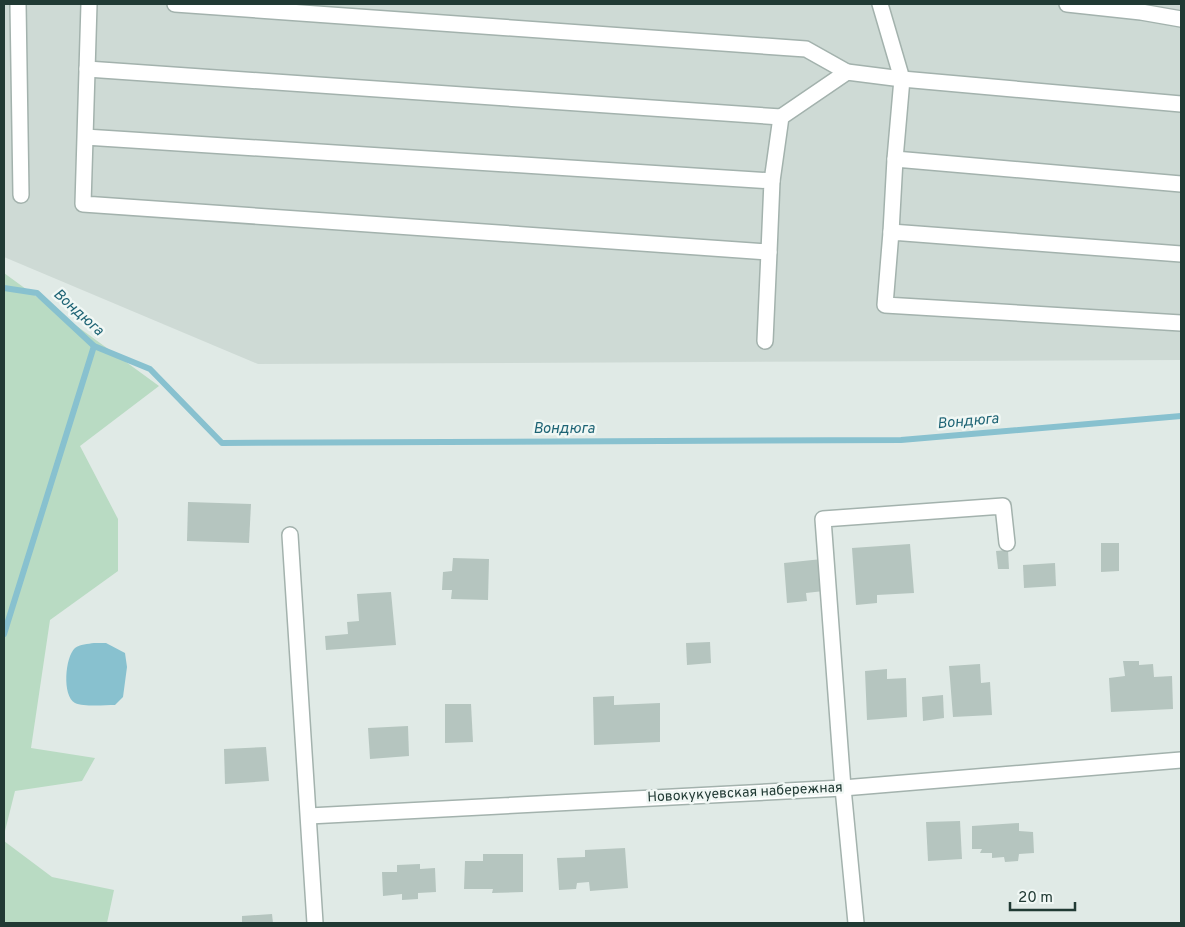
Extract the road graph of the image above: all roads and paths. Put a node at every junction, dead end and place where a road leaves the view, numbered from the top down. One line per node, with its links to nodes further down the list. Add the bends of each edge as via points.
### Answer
1 (18, 4): 17 (street)
2 (89, 4): 8 (street)
3 (175, 4): 9 (street, via 806,49)
4 (880, 4): 10 (street)
5 (1068, 4): 6 (street)
6 (1136, 8): 7 (street)
7 (1181, 19)
8 (87, 69): 12 (street); 13 (street)
9 (847, 72): 10 (street); 12 (street)
10 (902, 80): 11 (street); 14 (street)
11 (1181, 104)
12 (781, 117): 15 (street)
13 (85, 137): 15 (street); 19 (street, via 83,204)
14 (895, 159): 16 (street); 18 (street)
15 (772, 181): 19 (street)
16 (1181, 184)
17 (21, 195)
18 (891, 232): 20 (street); 21 (street, via 885,305)
19 (769, 252): 22 (street)
20 (1181, 254)
21 (1181, 322)
22 (765, 341)
23 (290, 536): 27 (street)
24 (1007, 543): 26 (street, via 1003,506 823,519)
25 (1181, 760): 26 (street, Новокукуевская набережная)
26 (843, 788): 27 (street, Новокукуевская набережная); 29 (street)
27 (309, 816): 28 (street)
28 (316, 923)
29 (856, 923)

